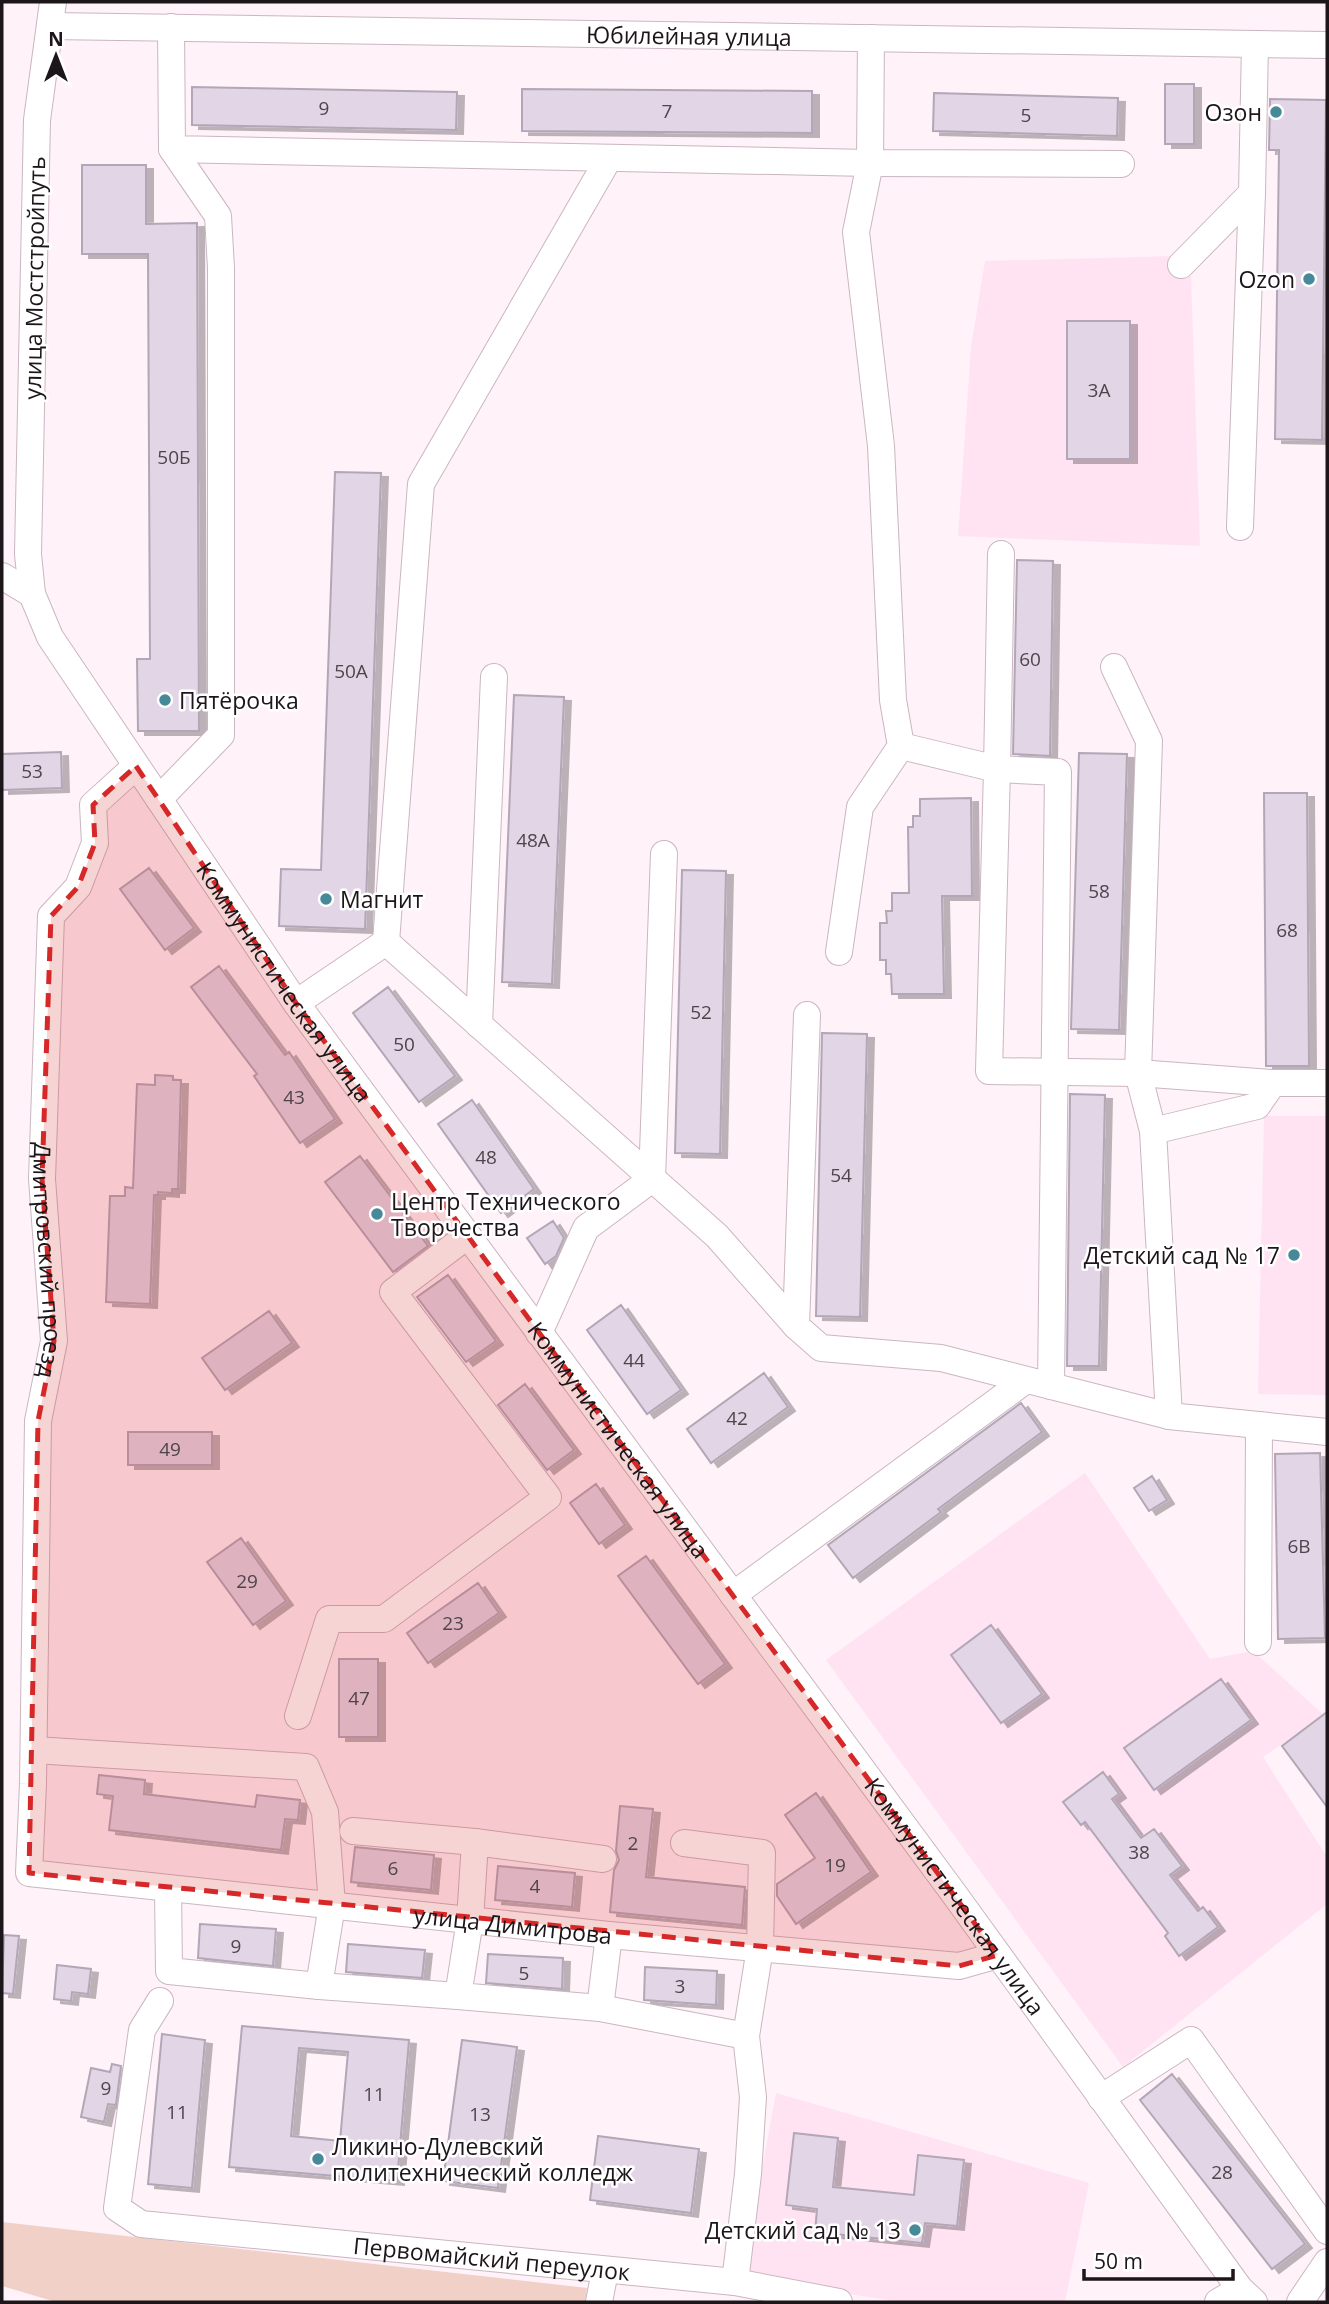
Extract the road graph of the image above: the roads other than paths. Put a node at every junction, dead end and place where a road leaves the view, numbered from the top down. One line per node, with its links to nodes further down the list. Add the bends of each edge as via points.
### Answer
1 (52, 14): 2 (street, Юбилейная улица); 13 (street, улица Мостстройпуть, via 37,120)
2 (171, 27): 3 (street, Юбилейная улица); 6 (street)
3 (871, 38): 4 (street, Юбилейная улица); 8 (street)
4 (1255, 44): 5 (street, Юбилейная улица); 10 (street)
5 (1327, 45)
6 (173, 149): 7 (street); 22 (street, via 218,216 221,735)
7 (609, 158): 8 (street); 24 (street, via 421,484)
8 (870, 163): 9 (street); 19 (street, via 856,232 881,446 894,700)
9 (1121, 164)
10 (1252, 193): 11 (street); 12 (street)
11 (1181, 265)
12 (1240, 527)
13 (28, 554): 16 (street, Коммунистическая улица)
14 (1001, 554): 21 (street)
15 (2, 576): 16 (street)
16 (32, 594): 20 (street, Коммунистическая улица, via 50,636)
17 (1114, 667): 30 (street, via 1149,741)
18 (494, 677): 28 (street)
19 (901, 746): 21 (street); 25 (street, via 860,807)
20 (136, 765): 22 (street, Коммунистическая улица); 45 (street, Дмитровский проезд, via 93,805 95,843 78,887 51,916 42,1179 54,1340 38,1421)
21 (997, 769): 29 (street, via 1058,772); 29 (street, via 989,1071)
22 (159, 799): 26 (street, Коммунистическая улица)
23 (664, 854): 34 (street)
24 (386, 942): 26 (street); 28 (street)
25 (839, 952)
26 (296, 1003): 35 (street, Коммунистическая улица)
27 (807, 1015): 36 (street)
28 (479, 1025): 34 (street)
29 (1053, 1071): 30 (street); 38 (street)
30 (1138, 1073): 31 (street); 33 (street)
31 (1273, 1083): 32 (street); 33 (street, via 1257,1105)
32 (1327, 1083)
33 (1153, 1131): 39 (street)
34 (652, 1179): 36 (street, via 716,1237); 37 (street, via 586,1228)
35 (467, 1236): 37 (street, Коммунистическая улица); 44 (street, via 393,1292 548,1497 384,1619 329,1619)
36 (796, 1326): 38 (street, via 821,1348 941,1359)
37 (539, 1333): 42 (street, Коммунистическая улица)
38 (1039, 1383): 39 (street); 42 (street)
39 (1169, 1416): 40 (street)
40 (1259, 1425): 41 (street); 43 (street)
41 (1327, 1432)
42 (733, 1595): 56 (street, Коммунистическая улица)
43 (1258, 1642)
44 (298, 1716)
45 (34, 1750): 50 (street, Дмитровский проезд); 52 (street, via 306,1767 326,1812)
46 (353, 1831): 47 (street)
47 (475, 1842): 49 (street); 53 (street)
48 (684, 1843): 55 (street, via 762,1853)
49 (603, 1859)
50 (29, 1873): 51 (street, улица Димитрова)
51 (168, 1888): 52 (street, улица Димитрова); 57 (street, via 169,1971)
52 (332, 1905): 53 (street, улица Димитрова); 57 (street)
53 (470, 1920): 54 (street, улица Димитрова); 58 (street)
54 (609, 1935): 55 (street, улица Димитрова); 60 (street)
55 (760, 1948): 56 (street, улица Димитрова, via 959,1966); 61 (street)
56 (998, 1955): 62 (street, Коммунистическая улица)
57 (319, 1986): 58 (street)
58 (458, 1996): 60 (street)
59 (160, 2001): 65 (street, Первомайский переулок, via 142,2030 117,2208 141,2224)
60 (600, 2008): 61 (street)
61 (746, 2036): 66 (street, via 753,2097)
62 (1101, 2098): 63 (street, via 1191,2040); 67 (street, Коммунистическая улица)
63 (1327, 2231)
64 (1327, 2262): 70 (street)
65 (605, 2270): 66 (street, Первомайский переулок); 68 (street)
66 (735, 2282): 69 (street, Первомайский переулок)
67 (1237, 2298)
68 (598, 2302)
69 (839, 2302)
70 (1300, 2302)

